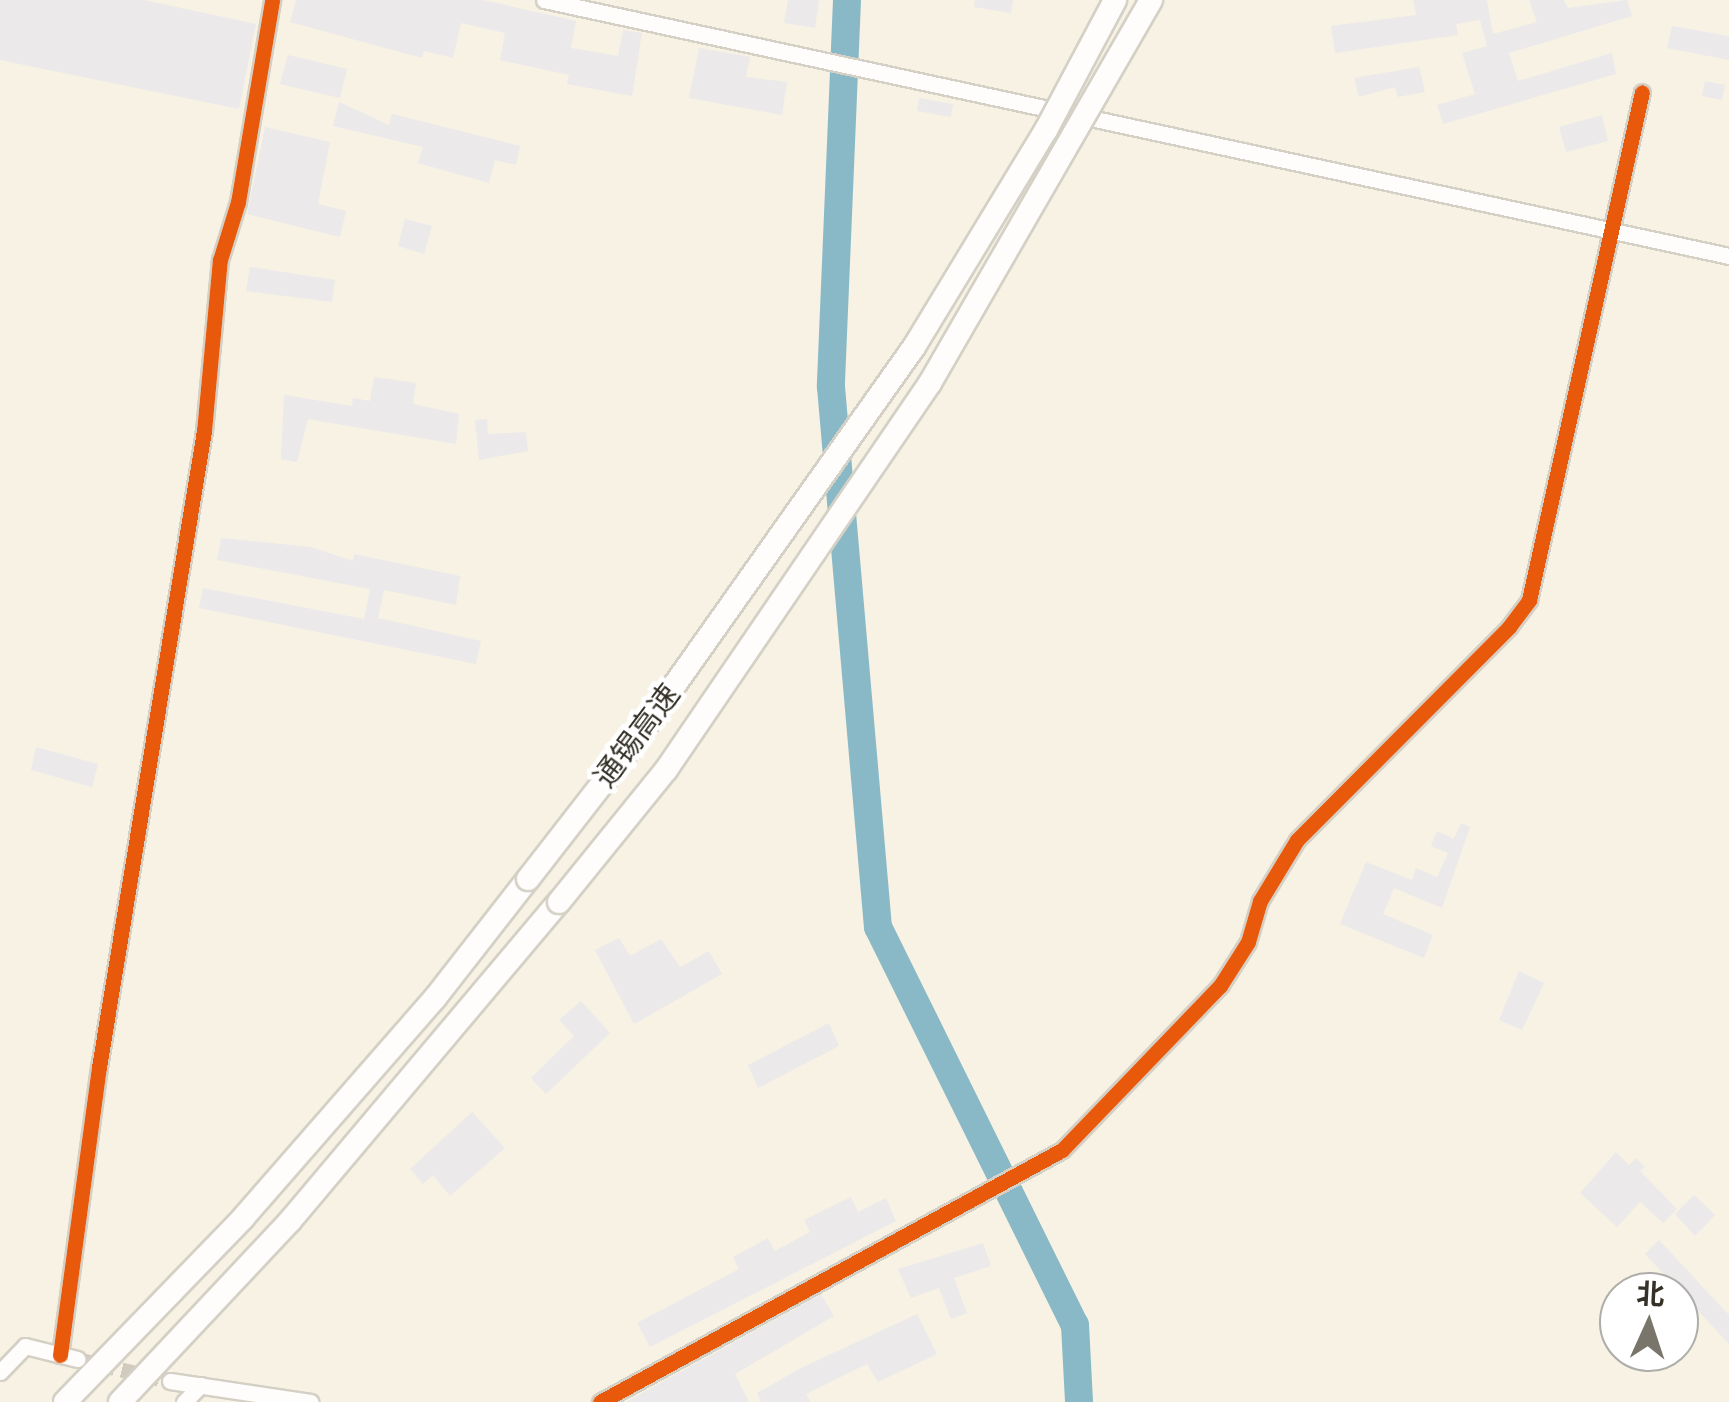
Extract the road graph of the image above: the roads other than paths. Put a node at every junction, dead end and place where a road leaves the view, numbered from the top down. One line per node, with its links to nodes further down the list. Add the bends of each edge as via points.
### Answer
1 (272, 0): 8 (street, via 238,202 220,260 204,432 99,1067)
2 (544, 0): 6 (street)
3 (1115, 0): 13 (highway, 通锡高速, bridge, via 1046,130 914,347 641,732 435,998 243,1218)
4 (1151, 0): 14 (highway, 通锡高速, bridge, via 930,383 666,770 290,1221)
5 (1642, 92): 6 (street)
6 (1610, 231): 7 (street); 17 (street, via 1529,600 1298,840 1260,900 1248,942 1220,986 1054,1156)
7 (1729, 256)
8 (60, 1356): 9 (street); 10 (street, via 25,1346)
9 (78, 1359)
10 (0, 1372)
11 (170, 1381): 12 (street)
12 (202, 1385): 15 (street); 16 (street)
13 (65, 1402)
14 (120, 1402)
15 (184, 1402)
16 (310, 1402)
17 (600, 1402)

